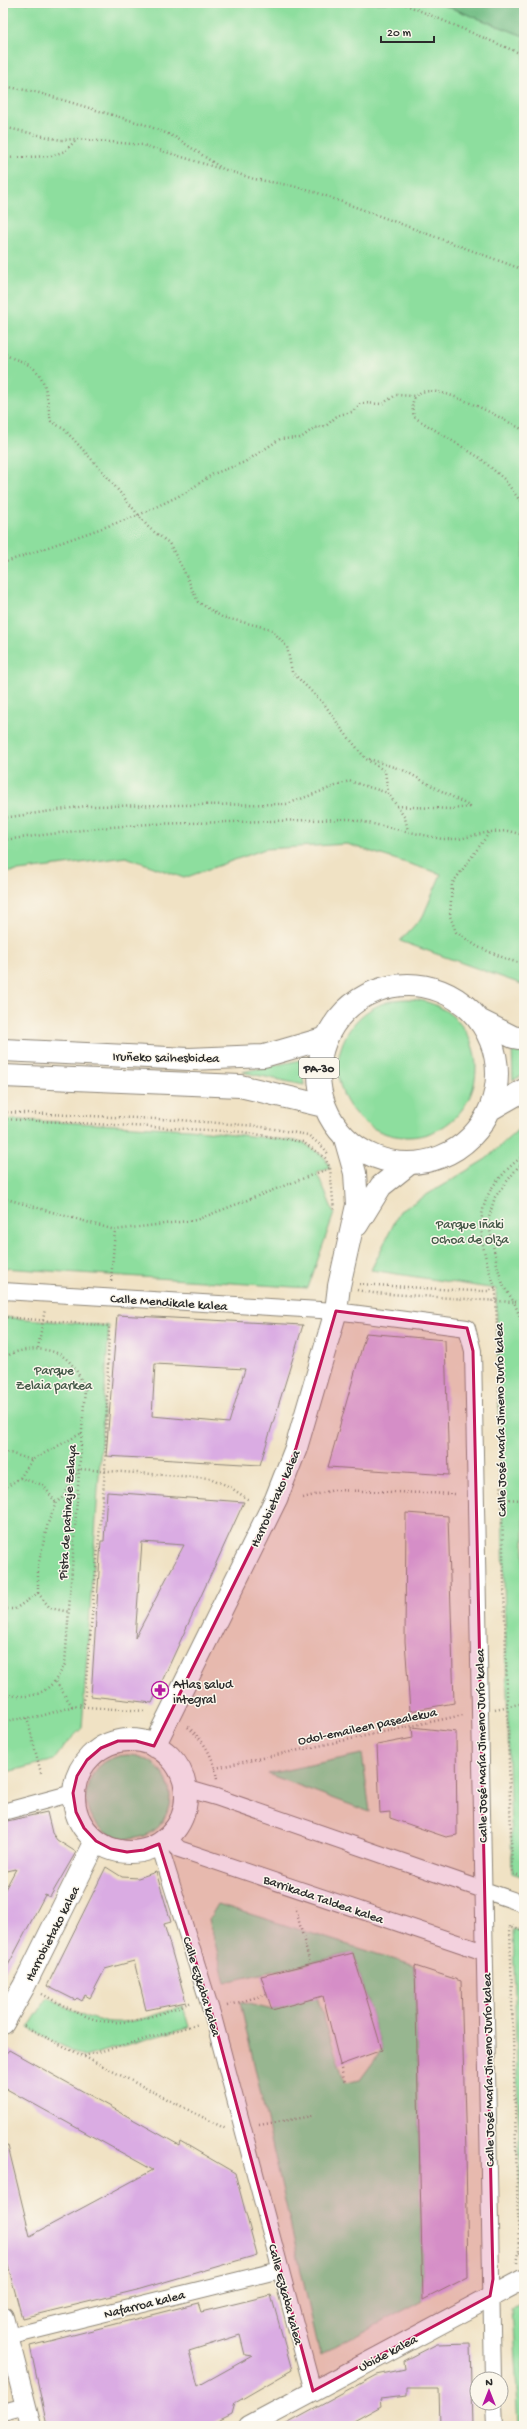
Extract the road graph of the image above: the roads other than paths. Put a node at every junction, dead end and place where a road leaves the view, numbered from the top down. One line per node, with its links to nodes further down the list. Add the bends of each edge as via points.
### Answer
1 (481, 1021): 2 (main road, PA-30, via 462,1002 438,989 405,985 385,987 360,998 340,1015); 3 (main road, PA-30, via 513,1037); 8 (main road, PA-30, via 494,1049 498,1079)
2 (326, 1038): 4 (main road, Iruñeko saihesbidea / PA-30, via 264,1056 189,1059); 7 (main road, PA-30, via 319,1060 319,1084)
3 (524, 1039)
4 (3, 1050)
5 (3, 1076): 7 (main road, Iruñeko saihesbidea, via 240,1086)
6 (524, 1090): 8 (main road)
7 (324, 1106): 9 (main road, PA-30)
8 (490, 1109): 10 (main road, PA-30, via 477,1131 458,1148 435,1159)
9 (345, 1138): 10 (main road, PA-30, via 364,1152 386,1160); 11 (main road, Harrobietako kalea, via 355,1173 357,1205)
10 (410, 1163): 11 (main road, Harrobietako kalea, via 381,1186)
11 (351, 1235): 13 (main road, Harrobietako kalea, via 339,1283)
12 (3, 1291): 13 (street, Calle Mendikale kalea)
13 (336, 1311): 14 (main road, Harrobietako kalea, via 296,1448 276,1499); 20 (street, Calle José María Jimeno Jurío kalea, via 467,1328 473,1351)
14 (154, 1746): 15 (main road, via 169,1756 180,1771); 16 (main road, via 136,1741 118,1742 101,1748 87,1760 77,1776)
15 (185, 1788): 19 (main road, via 185,1806 179,1823); 20 (street, via 216,1796)
16 (74, 1793): 17 (street); 18 (main road, via 78,1817)
17 (3, 1812)
18 (96, 1841): 19 (main road, via 111,1849 127,1852 144,1850); 23 (main road, Harrobietako kalea)
19 (163, 1841): 22 (street, Barrikada Taldea kalea, via 178,1849); 24 (street, Calle Ezkaba kalea, via 211,2009)
20 (483, 1888): 21 (street); 22 (street, Calle José María Jimeno Jurío kalea)
21 (524, 1904)
22 (484, 1952): 26 (street, Calle José María Jimeno Jurío kalea, via 493,2279)
23 (5, 2020)
24 (280, 2270): 28 (street, Nafarroa kalea); 30 (street, Calle Ezkaba kalea)
25 (520, 2273): 26 (street, Ubide kalea)
26 (490, 2296): 29 (street, Calle José María Jimeno Jurío kalea); 30 (street, Ubide kalea)
27 (3, 2317): 28 (street)
28 (8, 2337): 31 (street)
29 (493, 2371)
30 (313, 2390): 35 (street, Ubide kalea)
31 (26, 2406): 33 (street); 34 (street)
32 (494, 2411): 36 (street)
33 (3, 2412)
34 (31, 2426)
35 (250, 2426)
36 (495, 2426)

